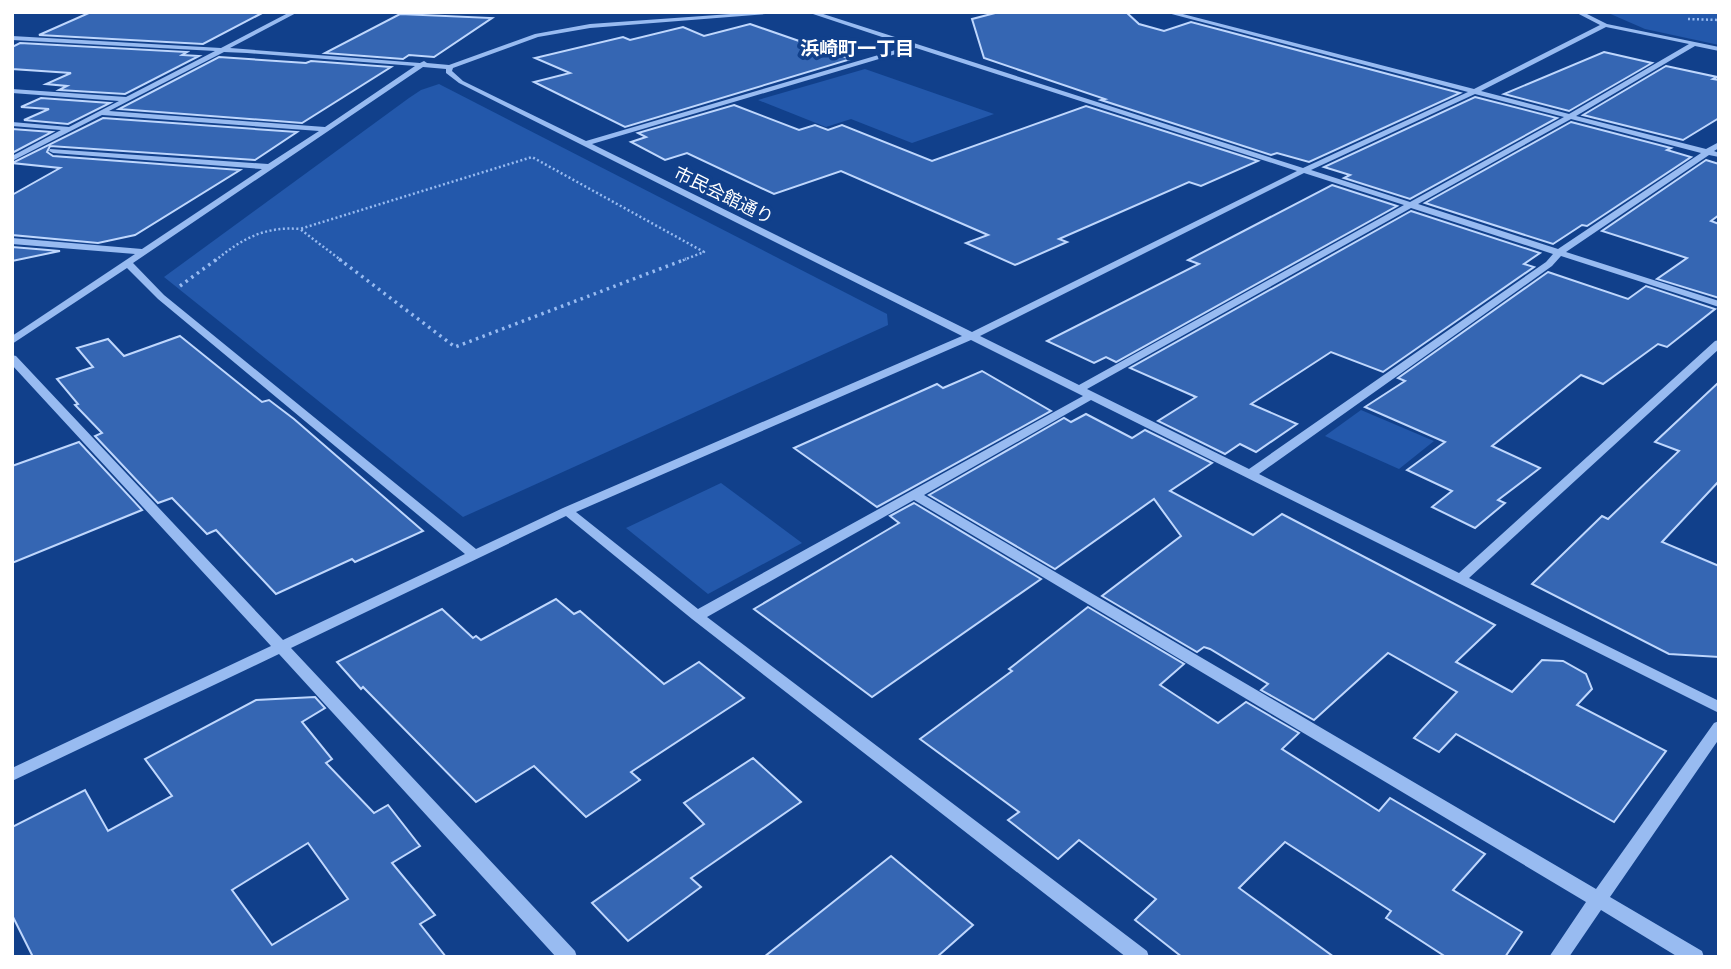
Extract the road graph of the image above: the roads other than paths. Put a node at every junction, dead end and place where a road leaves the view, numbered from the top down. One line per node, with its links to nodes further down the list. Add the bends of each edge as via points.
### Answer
1 (295, 12): 10 (street)
2 (788, 12): 13 (street, via 590,26 537,36)
3 (810, 12): 9 (street)
4 (1167, 12): 15 (street)
5 (1578, 12): 6 (street)
6 (1605, 25): 8 (street); 15 (street)
7 (12, 38): 10 (street)
8 (1695, 44): 11 (street); 18 (street)
9 (916, 46): 22 (street); 29 (street)
10 (225, 49): 12 (street); 16 (street)
11 (1719, 49)
12 (424, 63): 13 (street); 20 (street)
13 (450, 67): 22 (street, 市民会館通り, via 448,72 461,82)
14 (12, 91): 16 (street)
15 (1475, 92): 18 (street); 29 (street)
16 (129, 99): 17 (street)
17 (102, 113): 20 (street); 21 (street)
18 (1571, 116): 25 (street); 30 (street)
19 (12, 124): 21 (street)
20 (327, 129): 28 (street)
21 (70, 130): 27 (street)
22 (585, 144): 36 (street, 市民会館通り)
23 (1719, 144): 25 (street)
24 (53, 151): 28 (street)
25 (1708, 152): 26 (street); 33 (street)
26 (1719, 155)
27 (13, 158)
28 (271, 167): 32 (street)
29 (1303, 171): 30 (street); 36 (street)
30 (1408, 204): 33 (street); 40 (street)
31 (12, 241): 32 (street)
32 (144, 253): 34 (street)
33 (1559, 253): 35 (street); 42 (street)
34 (128, 262): 37 (street); 45 (street, via 161,297)
35 (1719, 304)
36 (972, 335): 40 (street, 市民会館通り); 44 (street)
37 (12, 341)
38 (1719, 343): 46 (street)
39 (12, 358): 48 (street)
40 (1079, 389): 41 (street, 市民会館通り)
41 (1093, 396): 42 (street, 市民会館通り); 43 (street)
42 (1249, 475): 46 (street, 市民会館通り)
43 (915, 495): 47 (street); 52 (street)
44 (567, 511): 45 (street); 47 (street)
45 (473, 554): 48 (street)
46 (1461, 578): 49 (street, 市民会館通り)
47 (697, 616): 54 (street)
48 (280, 646): 51 (street); 53 (street)
49 (1719, 708)
50 (1719, 727): 52 (street)
51 (12, 775)
52 (1599, 900): 55 (street); 56 (street)
53 (568, 957)
54 (1140, 957)
55 (1558, 957)
56 (1695, 957)

